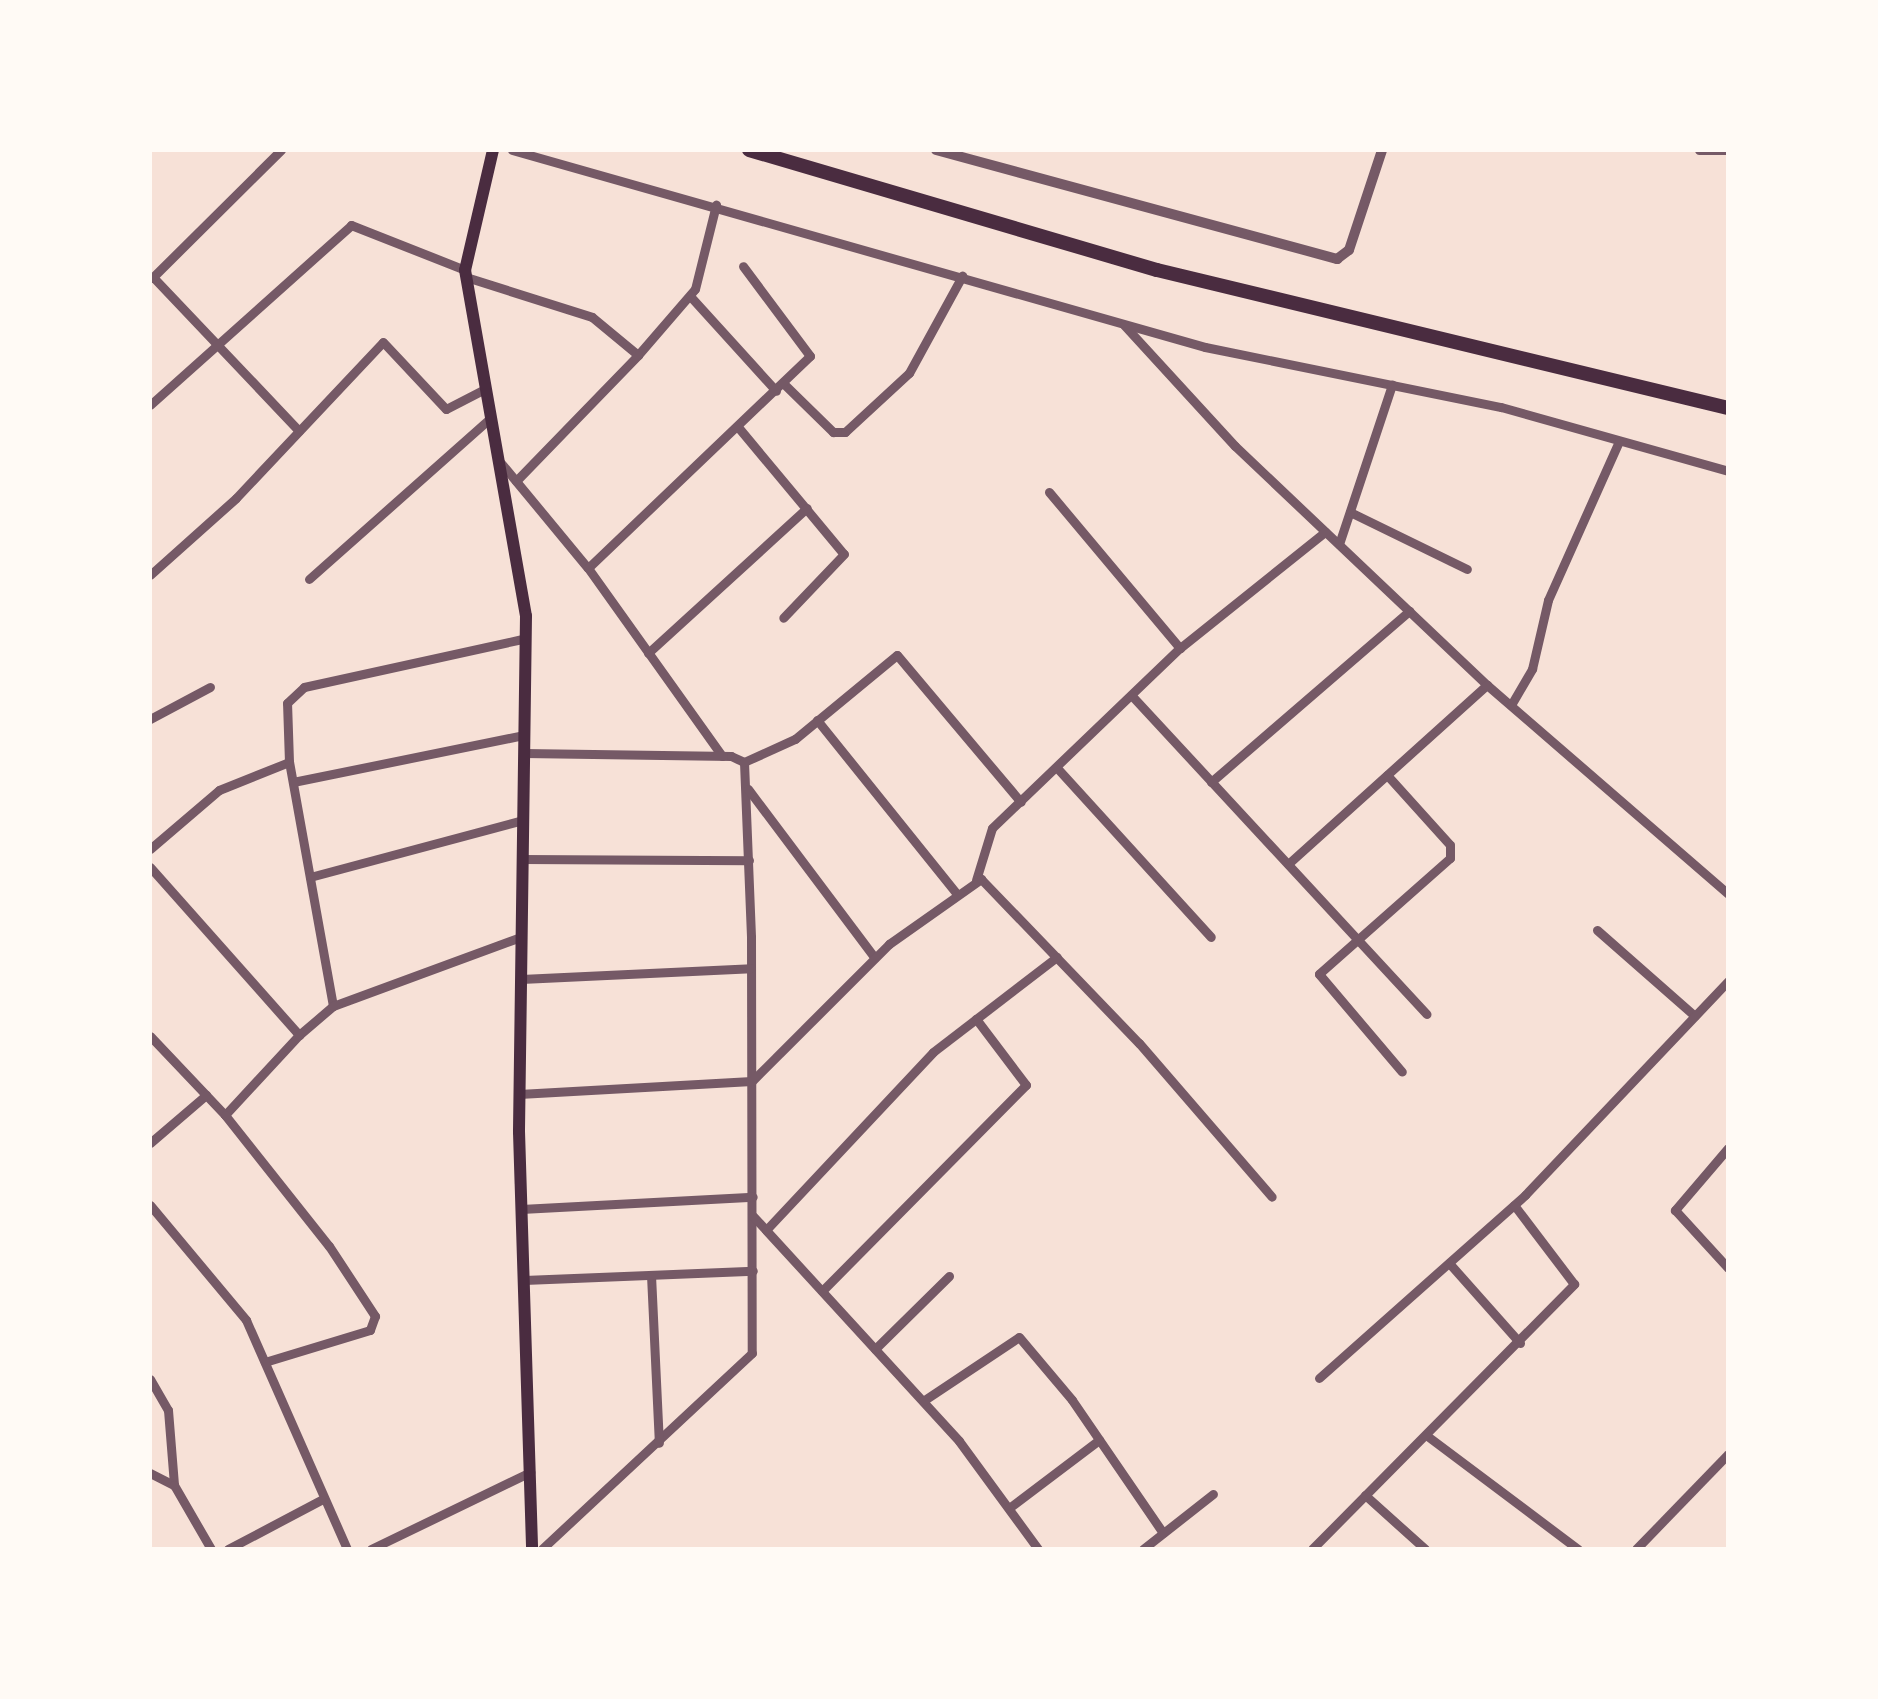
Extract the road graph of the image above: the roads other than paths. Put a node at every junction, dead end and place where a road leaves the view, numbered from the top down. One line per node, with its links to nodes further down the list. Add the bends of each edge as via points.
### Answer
1 (281, 150): 13 (street)
2 (494, 150): 11 (main road)
3 (512, 150): 9 (street)
4 (749, 150): 22 (highway, via 1157,270)
5 (936, 150): 6 (street, via 1337,259 1348,250)
6 (1382, 150)
7 (1699, 150): 8 (street)
8 (1726, 150)
9 (716, 205): 12 (street); 14 (street)
10 (743, 266): 19 (street, via 808,348 807,360)
11 (465, 273): 16 (street, via 351,225); 17 (street, via 592,317); 20 (main road)
12 (962, 276): 15 (street); 19 (street, via 909,373 846,432 833,432)
13 (151, 278): 16 (street)
14 (690, 296): 17 (street); 19 (street)
15 (1122, 323): 18 (street); 33 (street)
16 (212, 347): 21 (street); 25 (street)
17 (638, 355): 29 (street)
18 (1392, 385): 26 (street); 32 (street)
19 (780, 388): 24 (street)
20 (483, 390): 23 (main road); 25 (street, via 446,409 383,342)
21 (150, 405)
22 (1728, 408)
23 (489, 419): 27 (main road); 38 (street)
24 (738, 427): 31 (street); 35 (street)
25 (299, 431): 37 (street)
26 (1619, 441): 28 (street); 47 (street, via 1548,600 1532,669)
27 (496, 457): 29 (street); 41 (main road)
28 (1728, 472)
29 (516, 481): 35 (street)
30 (1048, 492): 42 (street)
31 (807, 508): 40 (street, via 844,554); 43 (street)
32 (1350, 512): 34 (street); 36 (street)
33 (1325, 532): 34 (street); 42 (street)
34 (1339, 544): 39 (street)
35 (588, 568): 43 (street)
36 (1467, 569)
37 (150, 575)
38 (309, 579)
39 (1409, 611): 44 (street); 58 (street)
40 (783, 618)
41 (526, 638): 50 (main road); 53 (street, via 304,687 287,704)
42 (1180, 648): 46 (street)
43 (648, 653): 52 (street)
44 (1487, 685): 47 (street); 56 (street)
45 (210, 687): 48 (street)
46 (1133, 697): 55 (street); 58 (street)
47 (1511, 705): 70 (street)
48 (150, 719)
49 (817, 720): 54 (street, via 795,739); 60 (street, via 898,654); 69 (street)
50 (524, 734): 51 (main road); 57 (street)
51 (524, 753): 52 (street); 61 (main road)
52 (722, 756): 54 (street)
53 (289, 762): 57 (street); 62 (street, via 220,790)
54 (744, 762): 59 (street)
55 (1058, 769): 60 (street); 74 (street)
56 (1387, 775): 65 (street); 73 (street, via 1452,852)
57 (293, 782): 67 (street)
58 (1212, 782): 65 (street)
59 (746, 787): 64 (street); 76 (street)
60 (1021, 802): 68 (street, via 985,837)
61 (523, 820): 63 (main road); 67 (street)
62 (150, 848)
63 (522, 859): 64 (street); 72 (main road)
64 (749, 860): 77 (street)
65 (1288, 864): 73 (street)
66 (150, 867): 84 (street)
67 (310, 877): 80 (street)
68 (976, 880): 69 (street); 75 (street, via 986,881)
69 (957, 894): 76 (street)
70 (1728, 894)
71 (1597, 930): 82 (street)
72 (521, 936): 78 (main road); 80 (street)
73 (1355, 936): 81 (street); 86 (street, via 1322,967 1321,981)
74 (1211, 937)
75 (1057, 957): 83 (street); 94 (street)
76 (875, 958): 87 (street)
77 (752, 968): 78 (street); 87 (street)
78 (521, 978): 88 (main road)
79 (1728, 981): 82 (street)
80 (333, 1006): 84 (street)
81 (1427, 1014)
82 (1695, 1016): 96 (street)
83 (976, 1019): 99 (street, via 926,1059); 106 (street, via 1026,1085)
84 (299, 1035): 90 (street)
85 (150, 1036): 89 (street)
86 (1402, 1072)
87 (752, 1081): 88 (street); 93 (street)
88 (519, 1094): 97 (main road)
89 (206, 1095): 90 (street); 91 (street)
90 (225, 1115): 109 (street, via 330,1246 375,1316 370,1330)
91 (150, 1144)
92 (1728, 1148): 101 (street, via 1674,1210)
93 (753, 1197): 97 (street); 98 (street)
94 (1272, 1197)
95 (150, 1205): 109 (street, via 236,1305)
96 (1514, 1205): 100 (street); 107 (street, via 1574,1284)
97 (521, 1209): 105 (main road)
98 (753, 1216): 99 (street); 102 (street)
99 (766, 1230): 106 (street)
100 (1449, 1263): 107 (street); 111 (street)
101 (1728, 1268)
102 (753, 1271): 103 (street); 115 (street, via 750,1359)
103 (651, 1275): 105 (street); 115 (street)
104 (949, 1276): 108 (street)
105 (524, 1280): 117 (main road)
106 (822, 1291): 108 (street)
107 (1520, 1342): 113 (street)
108 (875, 1349): 112 (street)
109 (266, 1362): 122 (street)
110 (150, 1378): 119 (street, via 168,1410)
111 (1320, 1378)
112 (923, 1401): 114 (street, via 1019,1337); 123 (street)
113 (1426, 1435): 121 (street); 135 (street)
114 (1099, 1440): 123 (street); 124 (street)
115 (660, 1443): 130 (street)
116 (1728, 1454): 136 (street)
117 (530, 1472): 128 (street); 129 (main road)
118 (150, 1473): 119 (street)
119 (174, 1485): 125 (street)
120 (1213, 1494): 124 (street)
121 (1365, 1495): 133 (street); 134 (street)
122 (320, 1500): 126 (street); 127 (street)
123 (1008, 1508): 131 (street)
124 (1162, 1531): 132 (street)
125 (211, 1549)
126 (228, 1549)
127 (346, 1549)
128 (371, 1549)
129 (532, 1549)
130 (542, 1549)
131 (1038, 1549)
132 (1143, 1549)
133 (1312, 1549)
134 (1425, 1549)
135 (1578, 1549)
136 (1636, 1549)

